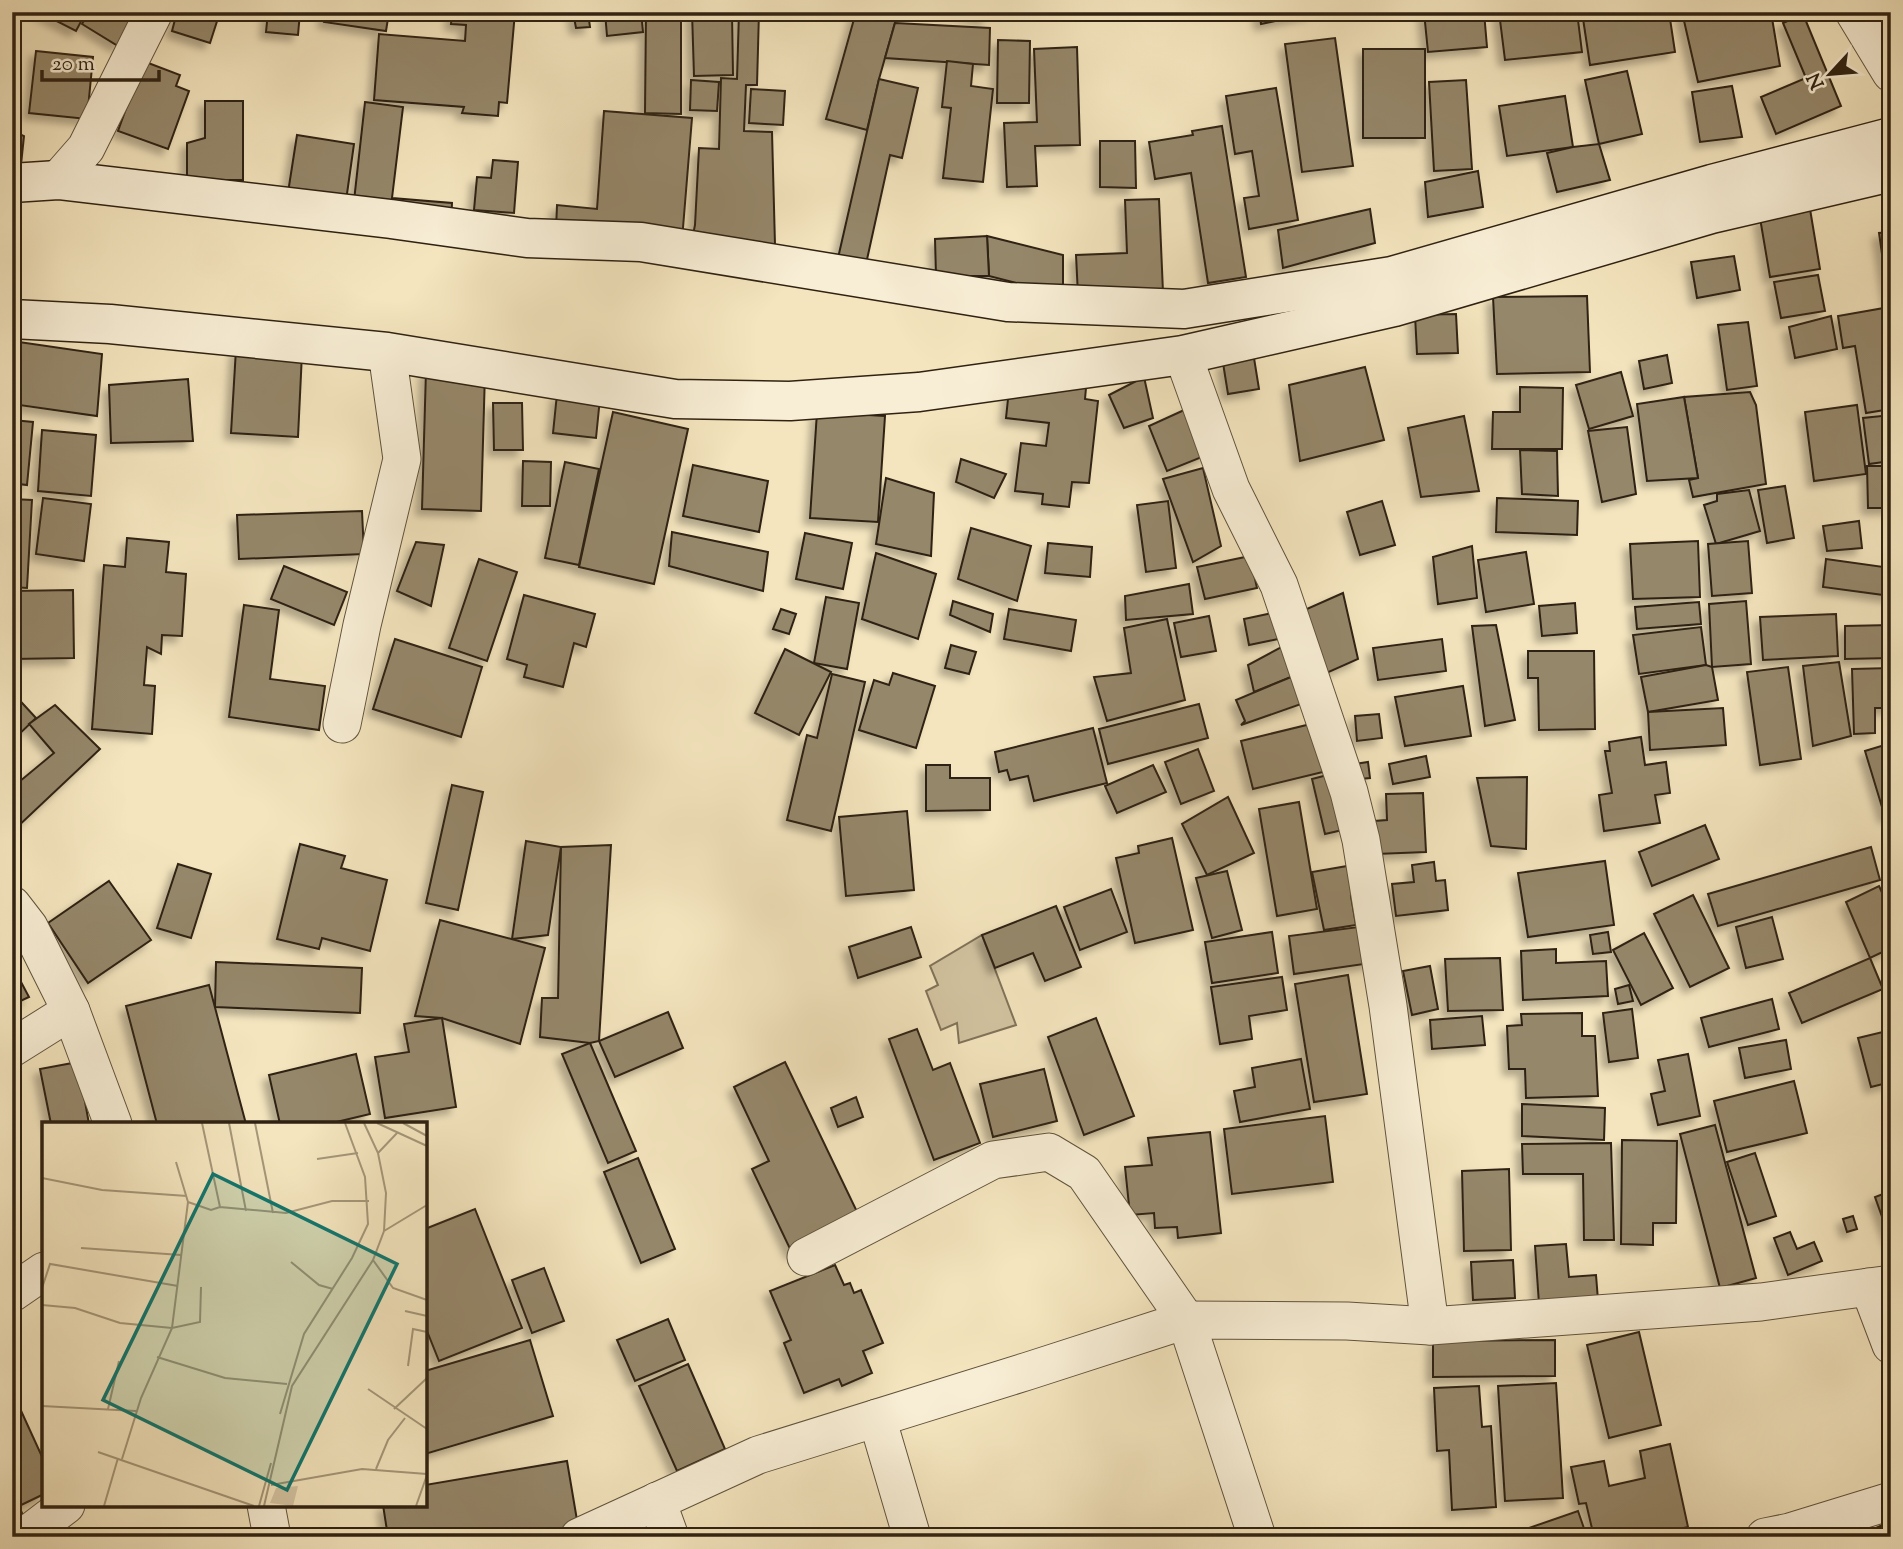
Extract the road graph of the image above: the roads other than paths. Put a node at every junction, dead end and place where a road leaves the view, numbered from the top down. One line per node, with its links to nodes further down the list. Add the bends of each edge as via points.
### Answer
1 (155, 12): 6 (street, via 86,148)
2 (1854, 12): 3 (street)
3 (1891, 73)
4 (1891, 137): 6 (street, via 1392,276 1184,309 1008,302 641,242 527,238)
5 (1891, 172): 10 (street, via 1711,215 1394,307)
6 (58, 180): 7 (street)
7 (12, 183)
8 (12, 319): 9 (street, via 110,324)
9 (387, 352): 10 (street, via 675,399 790,401 919,392); 11 (street, via 402,459)
10 (1183, 355): 21 (street, via 1231,489 1279,585 1352,804 1388,1006)
11 (342, 724)
12 (12, 905): 13 (street, via 29,927)
13 (71, 1011): 14 (street); 15 (street)
14 (12, 1048)
15 (112, 1122)
16 (806, 1257): 20 (street, via 993,1160 1049,1152 1084,1173)
17 (42, 1272): 19 (street)
18 (1880, 1286): 21 (street, via 1761,1302); 22 (street)
19 (12, 1293)
20 (1186, 1320): 21 (street); 23 (street); 33 (street)
21 (1430, 1326)
22 (1891, 1345)
23 (877, 1418): 24 (street, via 758,1455); 32 (street)
24 (657, 1501): 30 (street); 31 (street)
25 (1891, 1501): 34 (street)
26 (63, 1507): 28 (street)
27 (266, 1507): 29 (street)
28 (24, 1537)
29 (272, 1537)
30 (579, 1537)
31 (670, 1537)
32 (912, 1537)
33 (1257, 1537)
34 (1765, 1537)

